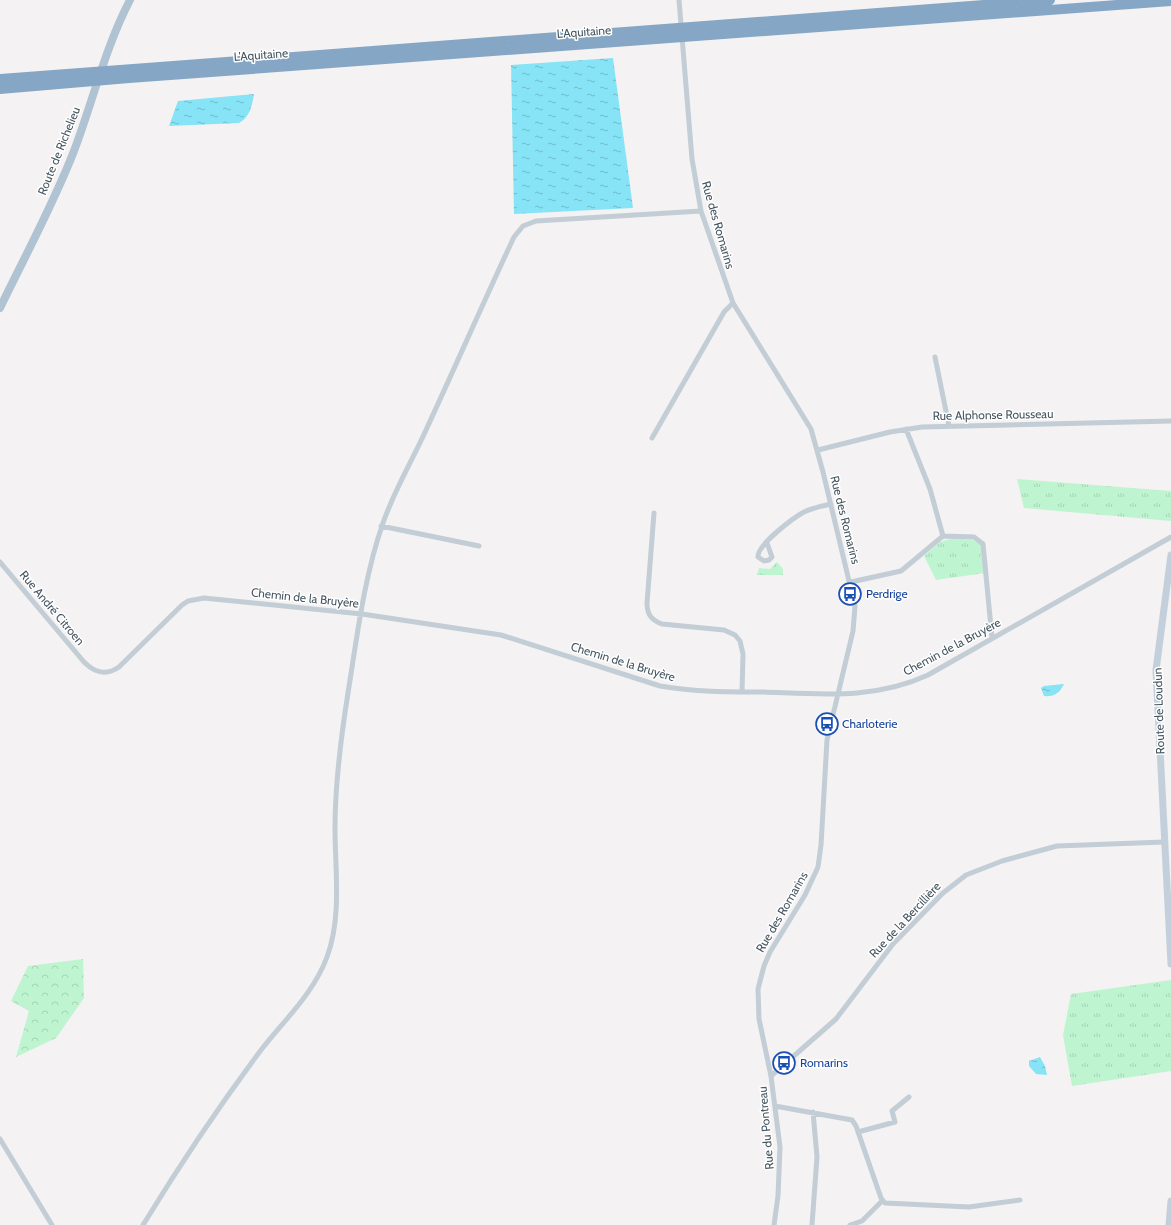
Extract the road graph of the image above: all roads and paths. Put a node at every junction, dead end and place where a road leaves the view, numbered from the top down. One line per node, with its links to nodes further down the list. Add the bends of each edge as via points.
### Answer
1 (130, 0): 9 (main road, Route de Richelieu, via 106,56 63,176)
2 (679, 0): 7 (street, Rue des Romarins, via 692,159)
3 (1050, 0): 5 (highway, L'Aquitaine)
4 (1171, 1): 6 (highway, L'Aquitaine)
5 (0, 79)
6 (0, 89)
7 (701, 211): 8 (street, Rue des Romarins); 18 (street, via 536,221 529,222 518,231)
8 (733, 303): 14 (street, via 724,312); 15 (street, Rue des Romarins, via 805,418)
9 (0, 308)
10 (935, 357): 12 (street)
11 (1171, 421): 12 (street, Rue Alphonse Rousseau)
12 (949, 426): 13 (street, Rue Alphonse Rousseau)
13 (906, 429): 15 (street, Rue Alphonse Rousseau); 19 (street, via 930,489)
14 (652, 438)
15 (818, 450): 16 (street, Rue des Romarins)
16 (831, 504): 21 (street, via 811,509 798,516); 25 (street, Rue des Romarins)
17 (654, 513): 29 (street, via 648,613 653,620 662,624 724,630 735,635 740,641 743,654)
18 (381, 526): 22 (street); 26 (street)
19 (943, 536): 25 (street, via 902,571); 27 (street, via 974,537 984,544)
20 (1171, 537): 27 (street, Chemin de la Bruyère)
21 (767, 543)
22 (479, 546)
23 (1171, 555): 31 (main road, Route de Loudun, via 1156,670)
24 (0, 562): 28 (street, Rue André Citroen)
25 (851, 582): 30 (street, Rue des Romarins, via 855,622)
26 (362, 614): 28 (street, Chemin de la Bruyère, via 223,599 196,599 175,610 119,667 105,673); 29 (street, Chemin de la Bruyère, via 501,635 660,686); 43 (street, via 348,696 338,780 335,915 331,947 323,968 309,992 264,1045 186,1154)
27 (992, 638): 30 (street, Chemin de la Bruyère, via 915,681 883,691)
28 (89, 667)
29 (742, 692): 30 (street, Chemin de la Bruyère)
30 (837, 694): 33 (street, Rue des Romarins, via 826,749 818,866 805,895 770,952 758,989 759,1019)
31 (1164, 842): 32 (main road, Route de Loudun); 33 (street, Rue de la Bercillière, via 1057,846 1002,861 966,875 942,893 897,939 836,1019)
32 (1171, 964)
33 (771, 1076): 35 (street, Rue du Pontreau)
34 (909, 1097): 37 (street, via 892,1111 895,1122)
35 (775, 1106): 36 (street); 44 (street, Rue du Pontreau, via 780,1161)
36 (813, 1112): 37 (street, via 848,1118 854,1122); 45 (street, via 817,1157)
37 (858, 1132): 40 (street)
38 (0, 1139): 42 (street)
39 (1020, 1200): 40 (street, via 969,1206 888,1204)
40 (882, 1201): 46 (street, via 862,1221)
41 (1171, 1201): 47 (main road)
42 (52, 1225)
43 (143, 1225)
44 (774, 1225)
45 (812, 1225)
46 (850, 1225)
47 (1169, 1225)

